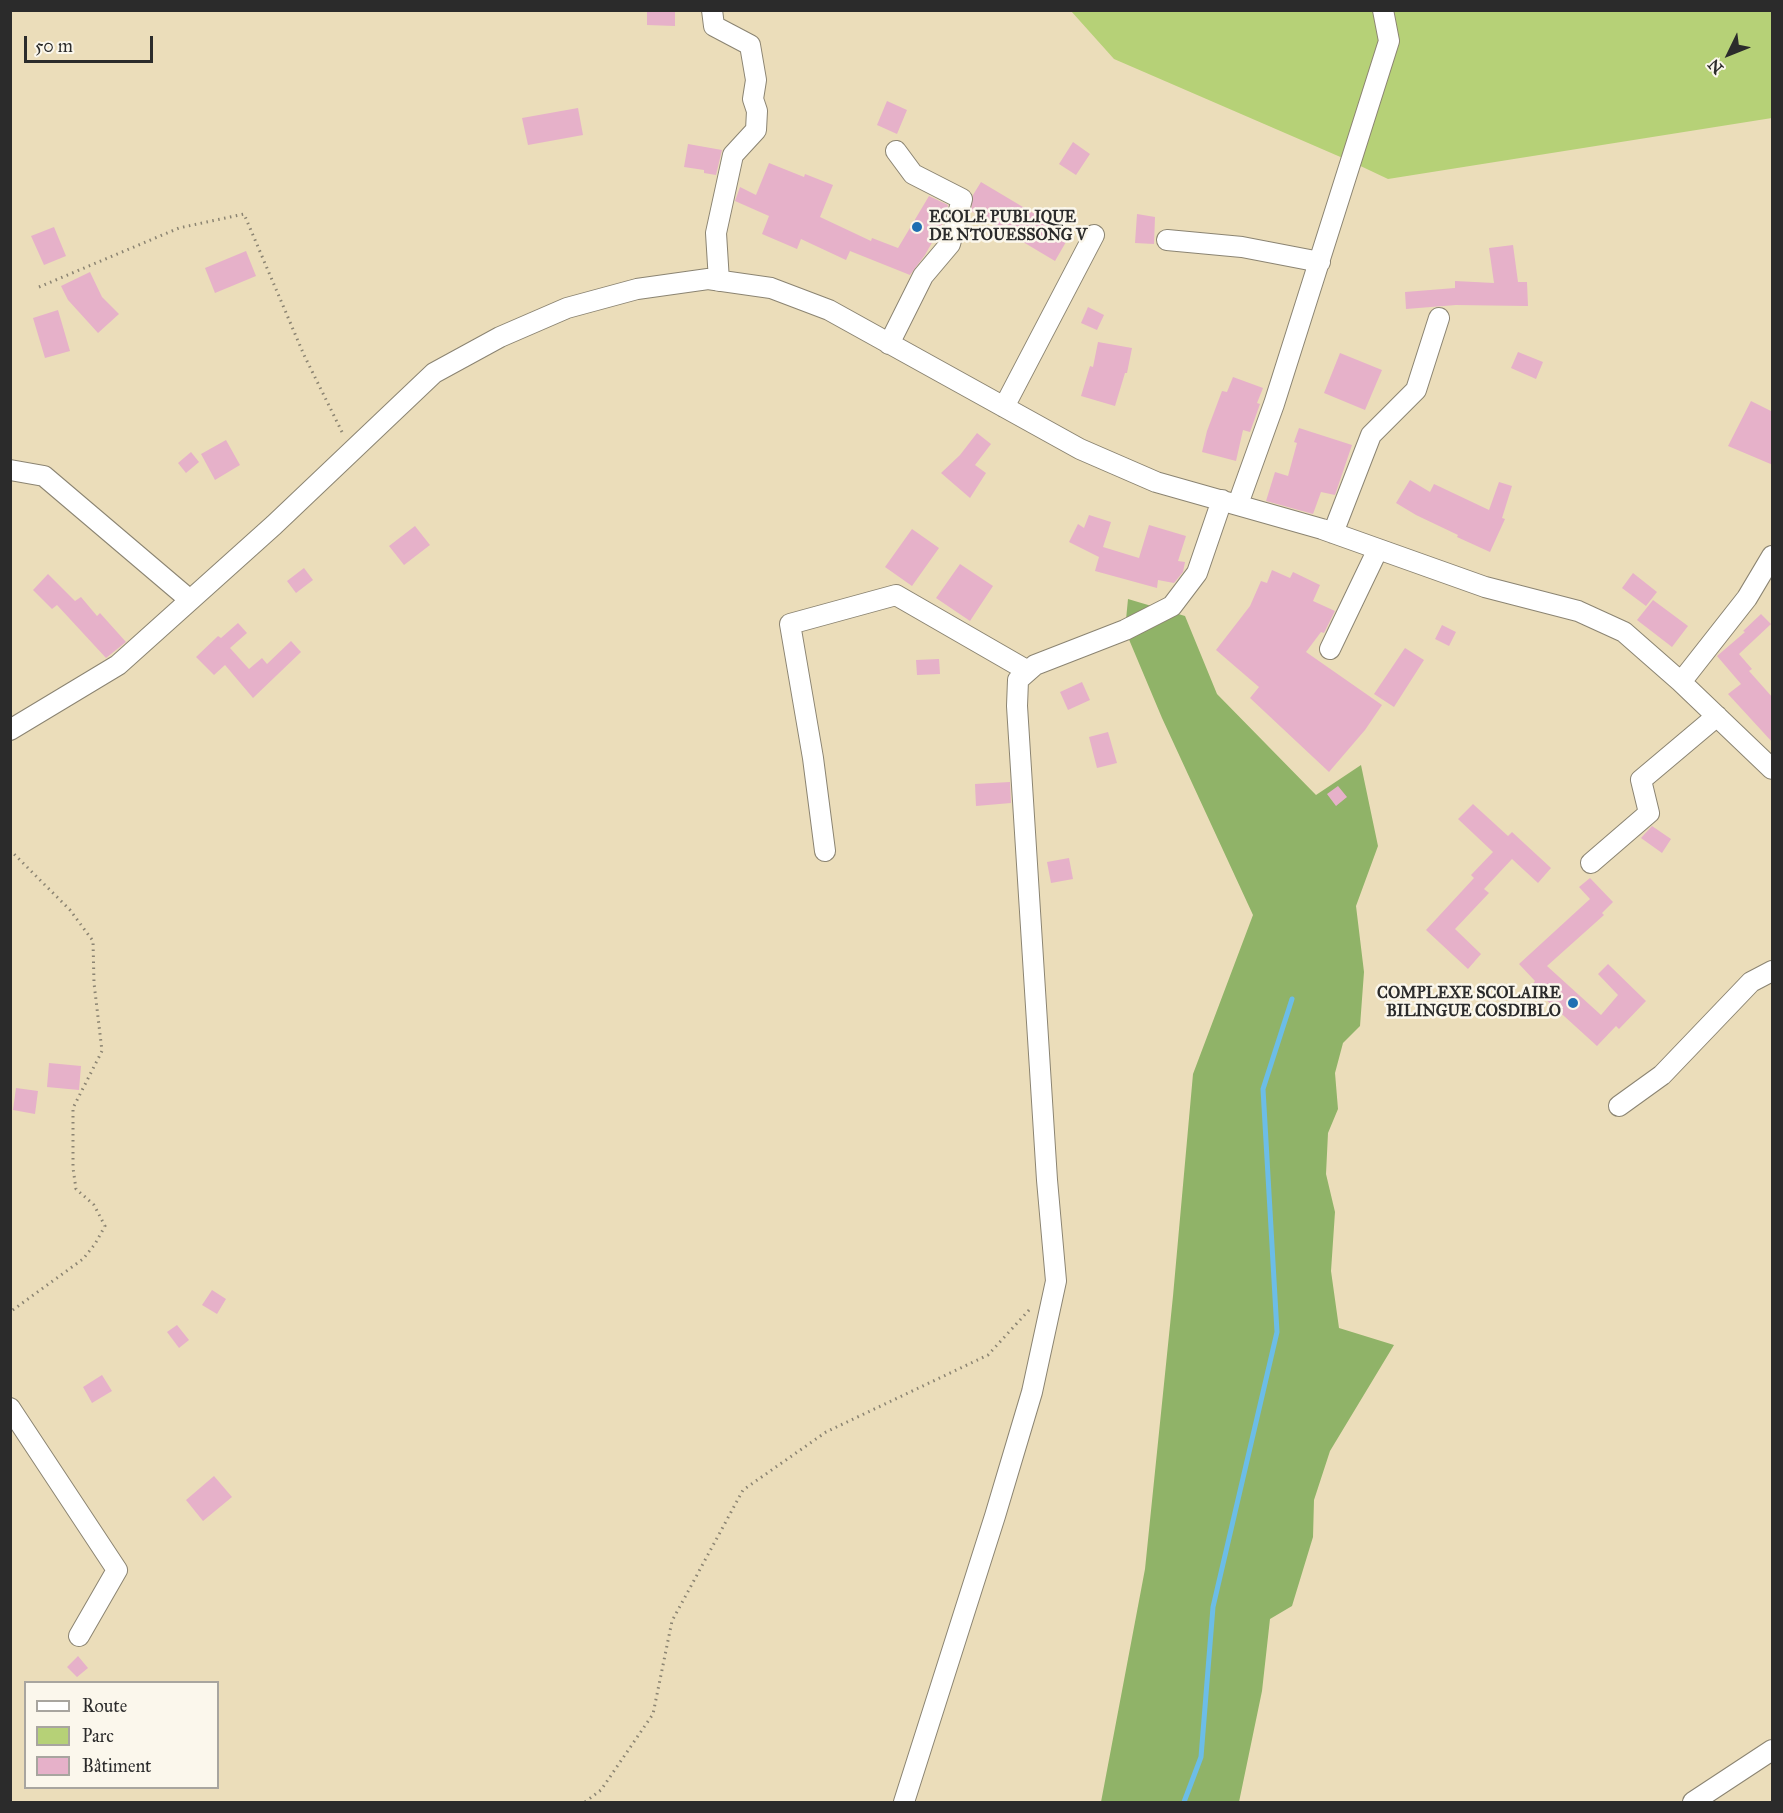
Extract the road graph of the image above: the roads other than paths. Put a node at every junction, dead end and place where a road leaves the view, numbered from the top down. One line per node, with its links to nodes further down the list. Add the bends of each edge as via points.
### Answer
1 (712, 10): 7 (street, via 714,26 750,45 757,111 756,130 733,155 716,233)
2 (1383, 10): 6 (street, via 1389,41)
3 (896, 151): 9 (street, via 913,174 962,199 950,244 923,276)
4 (1094, 235): 10 (street)
5 (1167, 240): 6 (street, via 1242,247)
6 (1320, 262): 12 (street, via 1274,404)
7 (719, 281): 9 (street, via 771,288 829,310); 16 (street, via 708,279 637,289 567,308 500,337 434,373)
8 (1439, 318): 13 (street, via 1416,390 1371,435)
9 (889, 344): 10 (street)
10 (1004, 407): 12 (street, via 1080,449 1156,482)
11 (10, 470): 16 (street, via 44,476)
12 (1230, 502): 13 (street); 18 (street, via 1197,573 1172,606)
13 (1333, 532): 14 (street)
14 (1378, 549): 17 (street); 19 (street, via 1485,587 1578,611 1624,632)
15 (1773, 556): 19 (street, via 1747,598)
16 (190, 600): 21 (street, via 118,665)
17 (1330, 649)
18 (1028, 671): 23 (street, via 896,595 790,624); 30 (street, via 1018,680 1017,706 1056,1281 1032,1392)
19 (1681, 682): 20 (street)
20 (1717, 716): 22 (street); 24 (street, via 1641,780 1649,813)
21 (10, 730)
22 (1773, 769)
23 (825, 851)
24 (1591, 863)
25 (1773, 971): 26 (street, via 1751,982 1662,1075)
26 (1619, 1106)
27 (10, 1408): 28 (street, via 117,1569)
28 (79, 1636)
29 (1773, 1750): 31 (street)
30 (904, 1803)
31 (1693, 1803)

